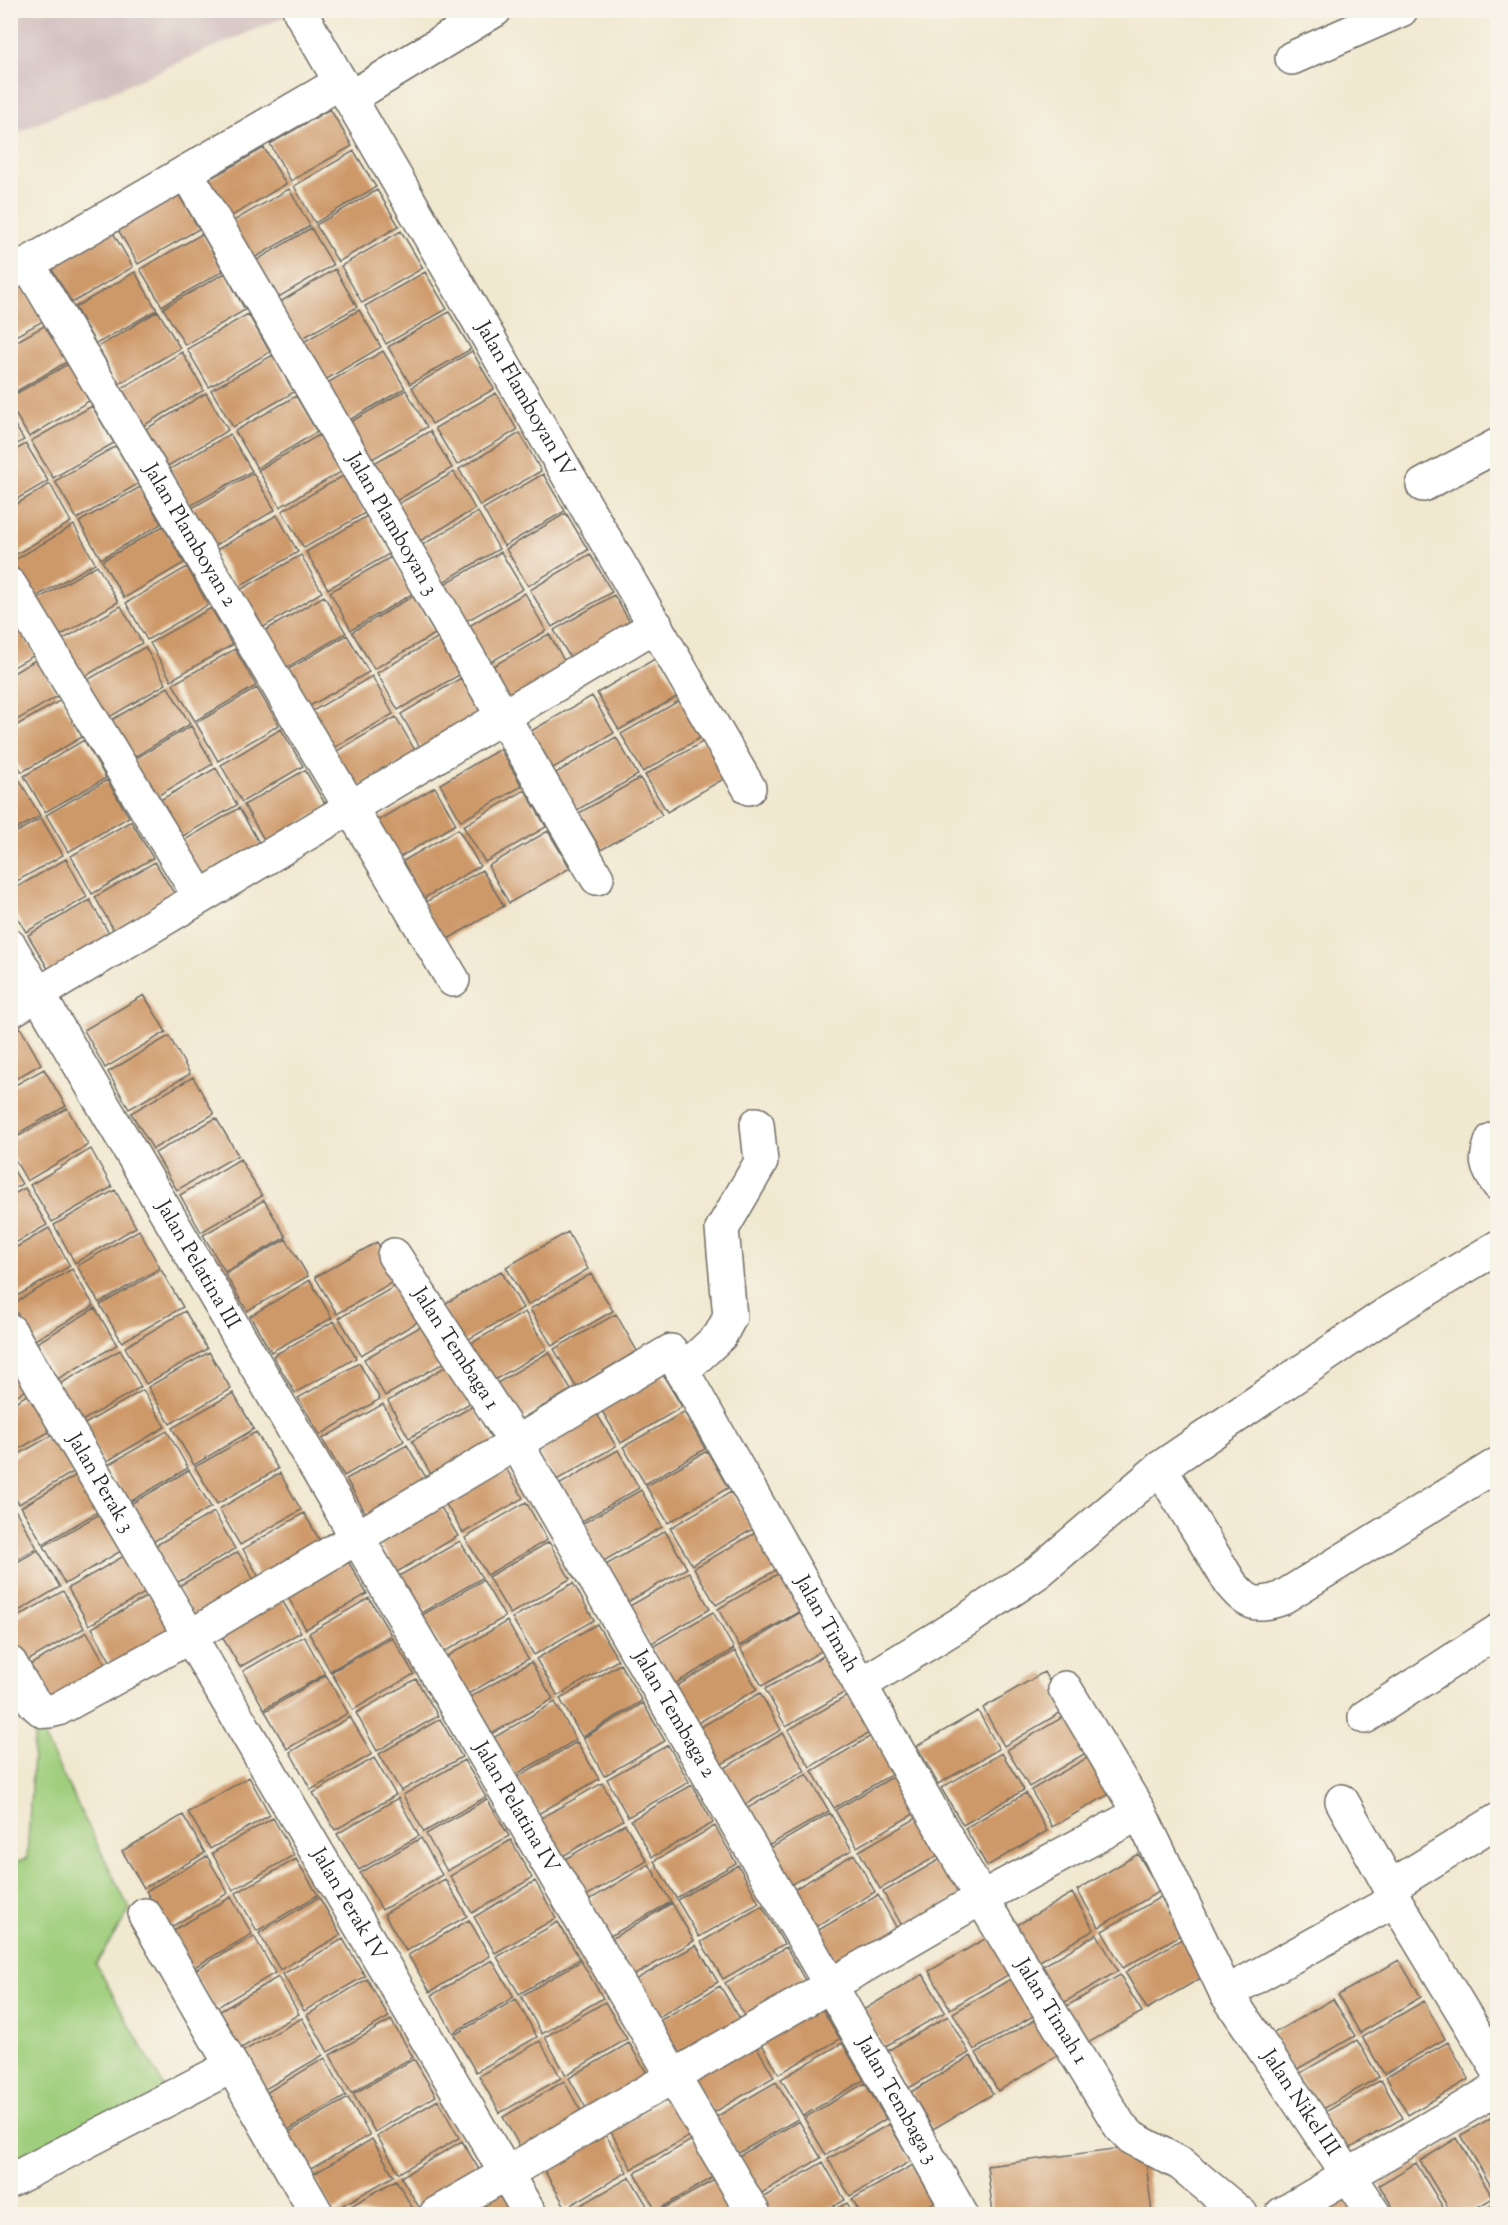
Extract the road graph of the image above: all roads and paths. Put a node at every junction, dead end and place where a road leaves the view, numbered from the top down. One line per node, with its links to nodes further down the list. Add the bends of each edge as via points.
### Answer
1 (495, 10): 5 (street)
2 (1401, 10): 4 (street)
3 (300, 12): 5 (street, Jalan Flamboyan IV)
4 (1292, 58)
5 (346, 90): 6 (street); 11 (street, Jalan Flamboyan IV)
6 (186, 172): 7 (street); 12 (street, Jalan Plamboyan 3)
7 (19, 269): 14 (street, Jalan Plamboyan 2)
8 (1497, 445): 9 (street)
9 (1423, 485)
10 (10, 585): 16 (street)
11 (656, 625): 12 (street); 13 (street, Jalan Flamboyan IV)
12 (502, 716): 14 (street); 15 (street, Jalan Plamboyan 3)
13 (749, 788)
14 (351, 807): 16 (street); 18 (street, Jalan Plamboyan 2)
15 (597, 878)
16 (200, 897): 19 (street)
17 (10, 946): 19 (street, Jalan Pelatina III)
18 (453, 980)
19 (39, 994): 20 (street); 31 (street, Jalan Pelatina III)
20 (10, 1011)
21 (757, 1124): 27 (street, via 761,1162 722,1229 730,1317 720,1336)
22 (1497, 1137): 23 (street, via 1492,1140 1486,1165)
23 (1497, 1184)
24 (1497, 1247): 30 (street, via 1391,1311)
25 (394, 1255): 28 (street, Jalan Tembaga 1)
26 (10, 1331): 33 (street, Jalan Perak 3)
27 (677, 1361): 28 (street); 35 (street, Jalan Timah)
28 (516, 1443): 31 (street); 44 (street, Jalan Tembaga 2)
29 (1497, 1464): 30 (street, via 1280,1599 1265,1604 1241,1596 1231,1584)
30 (1160, 1468): 35 (street, via 1038,1572)
31 (357, 1538): 33 (street); 48 (street, Jalan Pelatina IV)
32 (1497, 1631): 37 (street)
33 (191, 1636): 34 (street, via 58,1709 43,1710 30,1697); 50 (street, Jalan Perak IV)
34 (10, 1663)
35 (860, 1685): 42 (street, Jalan Timah)
36 (1065, 1688): 39 (street, Jalan Nikel III)
37 (1365, 1717)
38 (1342, 1801): 41 (street)
39 (1140, 1813): 42 (street); 45 (street, Jalan Nikel III)
40 (1497, 1820): 41 (street)
41 (1393, 1894): 45 (street); 47 (street)
42 (981, 1898): 44 (street); 58 (street, Jalan Timah 1, via 1120,2126 1132,2138 1181,2164)
43 (145, 1915): 46 (street)
44 (831, 1986): 48 (street); 57 (street, Jalan Tembaga 3)
45 (1226, 1994): 51 (street, Jalan Nikel III)
46 (232, 2066): 52 (street); 53 (street)
47 (1497, 2070)
48 (673, 2077): 50 (street); 56 (street, Jalan Pelatina IV)
49 (1497, 2088): 51 (street)
50 (506, 2174): 54 (street); 55 (street, Jalan Perak IV)
51 (1349, 2176): 59 (street); 60 (street, Jalan Nikel III)
52 (10, 2181)
53 (317, 2214)
54 (436, 2214)
55 (530, 2214)
56 (754, 2214)
57 (961, 2214)
58 (1241, 2214)
59 (1282, 2214)
60 (1374, 2214)

